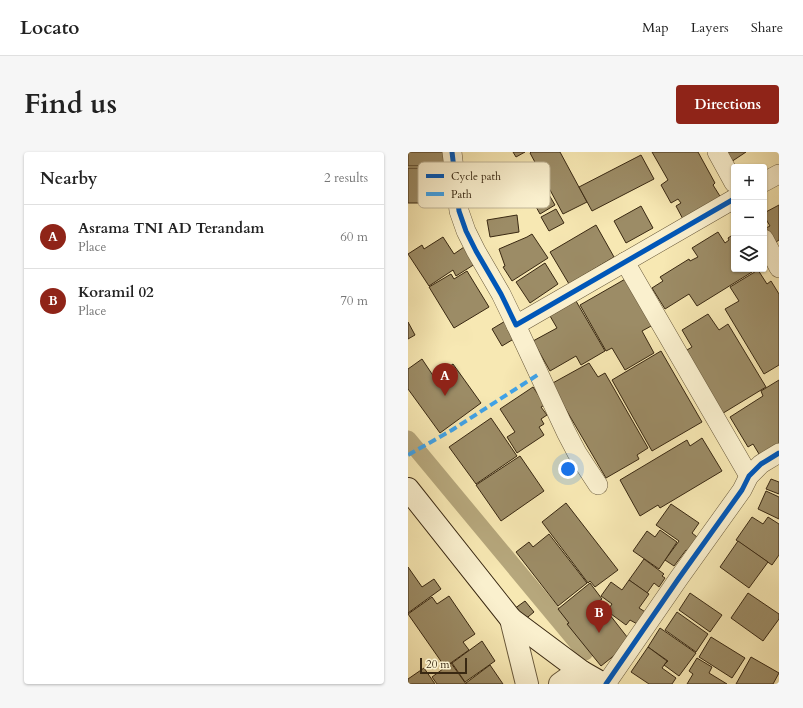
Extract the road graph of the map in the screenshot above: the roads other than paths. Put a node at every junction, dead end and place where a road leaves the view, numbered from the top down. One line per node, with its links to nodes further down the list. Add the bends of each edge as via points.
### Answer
1 (452, 152): 3 (street)
2 (717, 152): 5 (street)
3 (453, 162)
4 (779, 174): 6 (street)
5 (731, 177)
6 (767, 180)
7 (732, 200): 10 (street)
8 (459, 208): 12 (street, via 466,231)
9 (767, 245): 11 (street)
10 (625, 262): 12 (street); 14 (street)
11 (779, 268)
12 (516, 325): 15 (street, via 566,432)
13 (779, 453): 14 (street, via 760,464)
14 (749, 476): 22 (street, via 742,490)
15 (598, 485)
16 (408, 489): 17 (main road)
17 (511, 619): 18 (main road); 19 (main road)
18 (582, 672): 20 (main road); 21 (main road)
19 (527, 684)
20 (560, 684)
21 (603, 684)
22 (606, 684)

